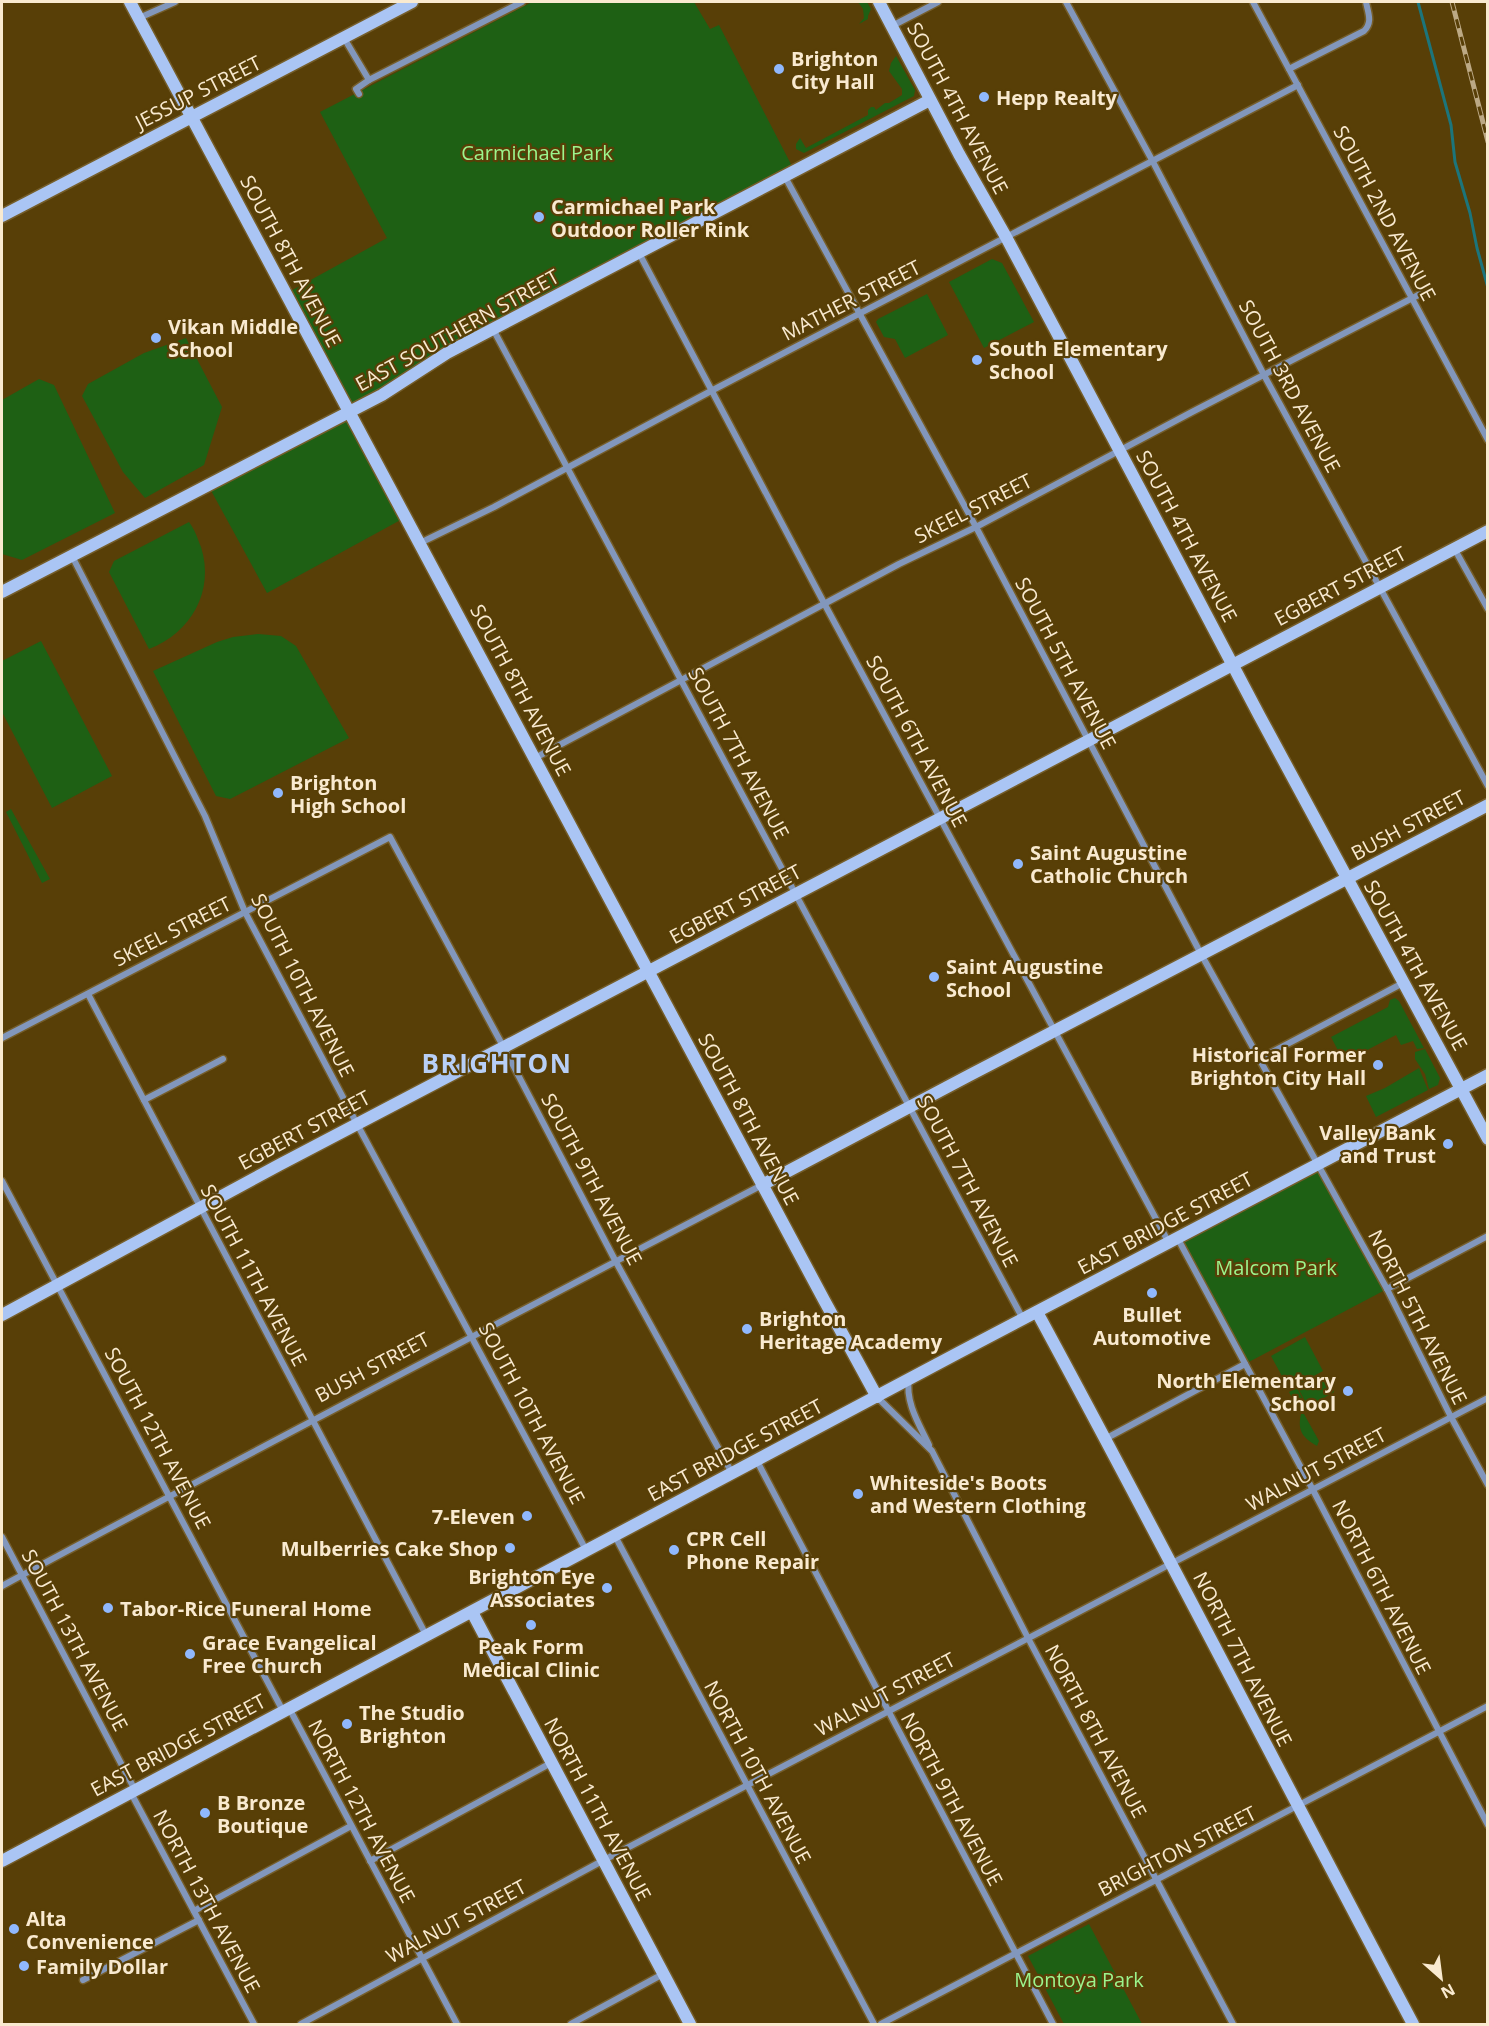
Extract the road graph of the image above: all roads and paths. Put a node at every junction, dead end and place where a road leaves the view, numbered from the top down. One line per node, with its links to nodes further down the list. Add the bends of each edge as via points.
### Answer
1 (130, 2): 12 (street, SOUTH 8TH AVENUE)
2 (175, 2): 12 (street)
3 (412, 2): 14 (street, JESSUP STREET)
4 (504, 2): 11 (street)
5 (522, 2): 11 (street)
6 (879, 2): 13 (street, SOUTH 4TH AVENUE)
7 (938, 2): 13 (street)
8 (1066, 2): 21 (street, SOUTH 3RD AVENUE)
9 (1254, 2): 15 (street, SOUTH 2ND AVENUE)
10 (1366, 2): 15 (street, via 1370,21 1364,31)
11 (512, 8): 16 (street)
12 (139, 18): 20 (street, SOUTH 8TH AVENUE)
13 (892, 26): 19 (street, SOUTH 4TH AVENUE)
14 (344, 37): 16 (street); 20 (street, JESSUP STREET)
15 (1289, 69): 17 (street, SOUTH 2ND AVENUE)
16 (369, 80): 18 (street, via 356,88)
17 (1298, 85): 21 (street, MATHER STREET); 27 (street, SOUTH 2ND AVENUE)
18 (359, 94)
19 (930, 100): 22 (street, EAST SOUTHERN STREET); 24 (street, SOUTH 4TH AVENUE)
20 (192, 117): 23 (street, JESSUP STREET); 32 (street, SOUTH 8TH AVENUE)
21 (1152, 160): 24 (street, MATHER STREET); 30 (street, SOUTH 3RD AVENUE)
22 (784, 175): 25 (street, EAST SOUTHERN STREET); 28 (street, SOUTH 5TH AVENUE)
23 (2, 216)
24 (1006, 237): 28 (street, MATHER STREET); 34 (street, SOUTH 4TH AVENUE)
25 (639, 253): 29 (street, EAST SOUTHERN STREET); 31 (street, SOUTH 6TH AVENUE)
26 (1428, 290): 27 (street, SKEEL STREET)
27 (1413, 298): 30 (street, SKEEL STREET); 33 (street, SOUTH 2ND AVENUE)
28 (860, 315): 31 (street, MATHER STREET); 36 (street, SOUTH 5TH AVENUE)
29 (493, 329): 32 (street, EAST SOUTHERN STREET); 35 (street, SOUTH 7TH AVENUE)
30 (1264, 375): 34 (street, SKEEL STREET); 41 (street, SOUTH 3RD AVENUE)
31 (711, 391): 35 (street, MATHER STREET); 43 (street, SOUTH 6TH AVENUE)
32 (350, 411): 38 (street, SOUTH 8TH AVENUE); 40 (street, EAST SOUTHERN STREET)
33 (1488, 440)
34 (1120, 450): 36 (street, SKEEL STREET); 45 (street, SOUTH 4TH AVENUE)
35 (567, 468): 38 (street, MATHER STREET); 46 (street, SOUTH 7TH AVENUE)
36 (976, 527): 43 (street, SKEEL STREET); 47 (street, SOUTH 5TH AVENUE)
37 (1488, 531): 39 (street, EGBERT STREET)
38 (420, 543): 48 (street, SOUTH 8TH AVENUE)
39 (1454, 548): 41 (street, EGBERT STREET); 44 (street)
40 (72, 556): 42 (street, EAST SOUTHERN STREET); 55 (street, SOUTH 10TH AVENUE, via 205,816)
41 (1380, 587): 45 (street, EGBERT STREET); 49 (street, SOUTH 3RD AVENUE)
42 (2, 592)
43 (824, 603): 46 (street, SKEEL STREET); 51 (street, SOUTH 6TH AVENUE)
44 (1488, 609)
45 (1232, 664): 47 (street, EGBERT STREET); 53 (street, SOUTH 4TH AVENUE)
46 (681, 680): 48 (street, SKEEL STREET); 54 (street, SOUTH 7TH AVENUE)
47 (1088, 741): 51 (street, EGBERT STREET); 56 (street, SOUTH 5TH AVENUE)
48 (535, 758): 57 (street, SOUTH 8TH AVENUE)
49 (1488, 786)
50 (1488, 805): 53 (street, BUSH STREET)
51 (940, 817): 54 (street, EGBERT STREET); 60 (street, SOUTH 6TH AVENUE)
52 (390, 837): 55 (street, SKEEL STREET); 62 (street, SOUTH 9TH AVENUE)
53 (1347, 879): 56 (street, BUSH STREET); 58 (street, SOUTH 4TH AVENUE)
54 (796, 894): 57 (street, EGBERT STREET); 68 (street, SOUTH 7TH AVENUE)
55 (245, 912): 59 (street, SKEEL STREET); 69 (street, SOUTH 10TH AVENUE)
56 (1201, 954): 60 (street, BUSH STREET); 64 (street, SOUTH 5TH AVENUE)
57 (649, 971): 62 (street, EGBERT STREET); 73 (street, SOUTH 8TH AVENUE)
58 (1404, 983): 64 (street); 66 (street, SOUTH 4TH AVENUE)
59 (88, 994): 61 (street, SKEEL STREET); 67 (street, SOUTH 11TH AVENUE)
60 (1056, 1030): 68 (street, BUSH STREET); 76 (street, SOUTH 6TH AVENUE)
61 (2, 1038)
62 (504, 1048): 69 (street, EGBERT STREET); 77 (street, SOUTH 9TH AVENUE)
63 (223, 1059): 67 (street)
64 (1259, 1059): 71 (street, SOUTH 5TH AVENUE)
65 (1488, 1075): 66 (street, EAST BRIDGE STREET)
66 (1461, 1089): 70 (street, SOUTH 4TH AVENUE); 71 (street, EAST BRIDGE STREET)
67 (144, 1100): 74 (street, SOUTH 11TH AVENUE)
68 (910, 1106): 73 (street, BUSH STREET); 82 (street, SOUTH 7TH AVENUE)
69 (357, 1124): 74 (street, EGBERT STREET); 83 (street, SOUTH 10TH AVENUE)
70 (1488, 1139)
71 (1318, 1165): 76 (street, EAST BRIDGE STREET); 79 (street, NORTH 5TH AVENUE)
72 (2, 1181): 78 (street, SOUTH 12TH AVENUE)
73 (762, 1185): 77 (street, BUSH STREET); 86 (street, SOUTH 8TH AVENUE)
74 (201, 1208): 78 (street, EGBERT STREET); 89 (street, SOUTH 11TH AVENUE)
75 (1488, 1236): 79 (street)
76 (1173, 1241): 80 (street, EAST BRIDGE STREET); 84 (street, NORTH 6TH AVENUE)
77 (616, 1262): 83 (street, BUSH STREET); 93 (street, SOUTH 9TH AVENUE)
78 (58, 1285): 81 (street, EGBERT STREET); 96 (street, SOUTH 12TH AVENUE)
79 (1387, 1289): 88 (street, NORTH 5TH AVENUE)
80 (1036, 1312): 82 (street, EAST BRIDGE STREET); 90 (street, NORTH 7TH AVENUE)
81 (2, 1315)
82 (1023, 1319): 85 (street, EAST BRIDGE STREET)
83 (472, 1336): 89 (street, BUSH STREET); 99 (street, SOUTH 10TH AVENUE)
84 (1245, 1364): 90 (street); 95 (street, NORTH 6TH AVENUE)
85 (909, 1379): 86 (street, EAST BRIDGE STREET); 91 (street, NORTH 8TH AVENUE, via 909,1400)
86 (877, 1397): 91 (street, NORTH 8TH AVENUE); 92 (street, EAST BRIDGE STREET)
87 (1488, 1398): 88 (street, WALNUT STREET)
88 (1451, 1417): 94 (street, NORTH 5TH AVENUE); 95 (street, WALNUT STREET)
89 (312, 1421): 96 (street, BUSH STREET); 104 (street, SOUTH 11TH AVENUE)
90 (1105, 1439): 100 (street, NORTH 7TH AVENUE)
91 (932, 1451): 105 (street, NORTH 8TH AVENUE)
92 (757, 1461): 93 (street, EAST BRIDGE STREET); 108 (street, NORTH 9TH AVENUE)
93 (732, 1473): 97 (street, EAST BRIDGE STREET)
94 (1488, 1485)
95 (1312, 1490): 100 (street, WALNUT STREET); 109 (street, NORTH 6TH AVENUE)
96 (170, 1496): 101 (street, BUSH STREET); 107 (street, SOUTH 12TH AVENUE)
97 (615, 1535): 99 (street, EAST BRIDGE STREET); 111 (street, NORTH 10TH AVENUE)
98 (2, 1537): 101 (street, SOUTH 13TH AVENUE)
99 (586, 1550): 103 (street, EAST BRIDGE STREET)
100 (1171, 1563): 105 (street, WALNUT STREET); 113 (street, NORTH 7TH AVENUE)
101 (22, 1575): 102 (street, BUSH STREET); 112 (street, SOUTH 13TH AVENUE)
102 (2, 1586)
103 (472, 1612): 104 (street, EAST BRIDGE STREET); 110 (street, NORTH 11TH AVENUE)
104 (426, 1635): 107 (street, EAST BRIDGE STREET)
105 (1028, 1638): 108 (street, WALNUT STREET); 119 (street, NORTH 8TH AVENUE)
106 (1488, 1706): 109 (street, BRIGHTON STREET)
107 (286, 1709): 112 (street, EAST BRIDGE STREET); 115 (street, NORTH 12TH AVENUE)
108 (887, 1712): 111 (street, WALNUT STREET); 122 (street, NORTH 9TH AVENUE)
109 (1438, 1732): 113 (street, BRIGHTON STREET); 114 (street, NORTH 6TH AVENUE)
110 (552, 1762): 116 (street, NORTH 11TH AVENUE); 118 (street)
111 (746, 1785): 116 (street, WALNUT STREET); 131 (street, NORTH 10TH AVENUE)
112 (133, 1791): 117 (street, EAST BRIDGE STREET); 120 (street, NORTH 13TH AVENUE)
113 (1297, 1807): 119 (street, BRIGHTON STREET); 135 (street, NORTH 7TH AVENUE)
114 (1488, 1825)
115 (351, 1826): 118 (street, NORTH 12TH AVENUE); 120 (street)
116 (604, 1860): 123 (street, WALNUT STREET); 124 (street, NORTH 11TH AVENUE)
117 (2, 1861)
118 (370, 1861): 123 (street, NORTH 12TH AVENUE)
119 (1156, 1880): 122 (street, BRIGHTON STREET); 134 (street, NORTH 8TH AVENUE)
120 (194, 1911): 121 (street, NORTH 13TH AVENUE)
121 (199, 1920): 125 (street); 126 (street, NORTH 13TH AVENUE)
122 (1015, 1954): 132 (street, BRIGHTON STREET); 133 (street, NORTH 9TH AVENUE)
123 (423, 1958): 127 (street, WALNUT STREET); 128 (street, NORTH 12TH AVENUE)
124 (663, 1974): 129 (street); 130 (street, NORTH 11TH AVENUE)
125 (83, 1980)
126 (254, 2025)
127 (301, 2025)
128 (458, 2025)
129 (571, 2025)
130 (690, 2025)
131 (874, 2025)
132 (881, 2025)
133 (1053, 2025)
134 (1233, 2025)
135 (1413, 2025)

